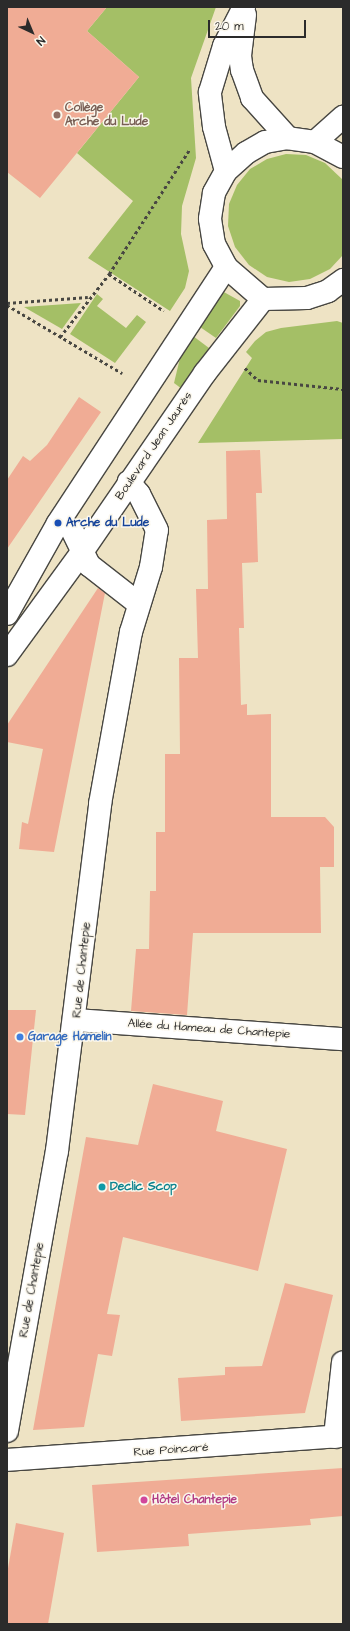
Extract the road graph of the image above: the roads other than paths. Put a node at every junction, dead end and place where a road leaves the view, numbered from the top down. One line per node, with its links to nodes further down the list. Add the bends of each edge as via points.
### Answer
1 (246, 7): 3 (street, via 240,56 242,70 252,98); 6 (street, via 214,72 210,92 214,127)
2 (343, 116): 4 (street)
3 (288, 138): 4 (street); 6 (street, via 265,142 246,153)
4 (315, 142): 5 (street)
5 (343, 157)
6 (226, 171): 7 (street, via 214,193 210,219 214,244)
7 (226, 267): 9 (street); 11 (street)
8 (343, 280): 9 (street, via 307,298)
9 (263, 299): 10 (street, Boulevard Jean Jaurès, via 223,349)
10 (129, 482): 12 (street, Boulevard Jean Jaurès); 13 (street, Rue de Chantepie, via 139,494 157,530 151,567)
11 (68, 523): 12 (street); 14 (street)
12 (82, 552): 13 (street, via 89,565); 15 (street, Boulevard Jean Jaurès)
13 (139, 604): 16 (street, Rue de Chantepie, via 100,804)
14 (7, 614)
15 (7, 655)
16 (76, 1020): 17 (street, Allée du Hameau de Chantepie); 19 (street, Rue de Chantepie, via 57,1151)
17 (343, 1039)
18 (343, 1362): 20 (street, Rue Poincaré)
19 (7, 1431)
20 (339, 1437): 21 (street, Rue Poincaré)
21 (7, 1460)

